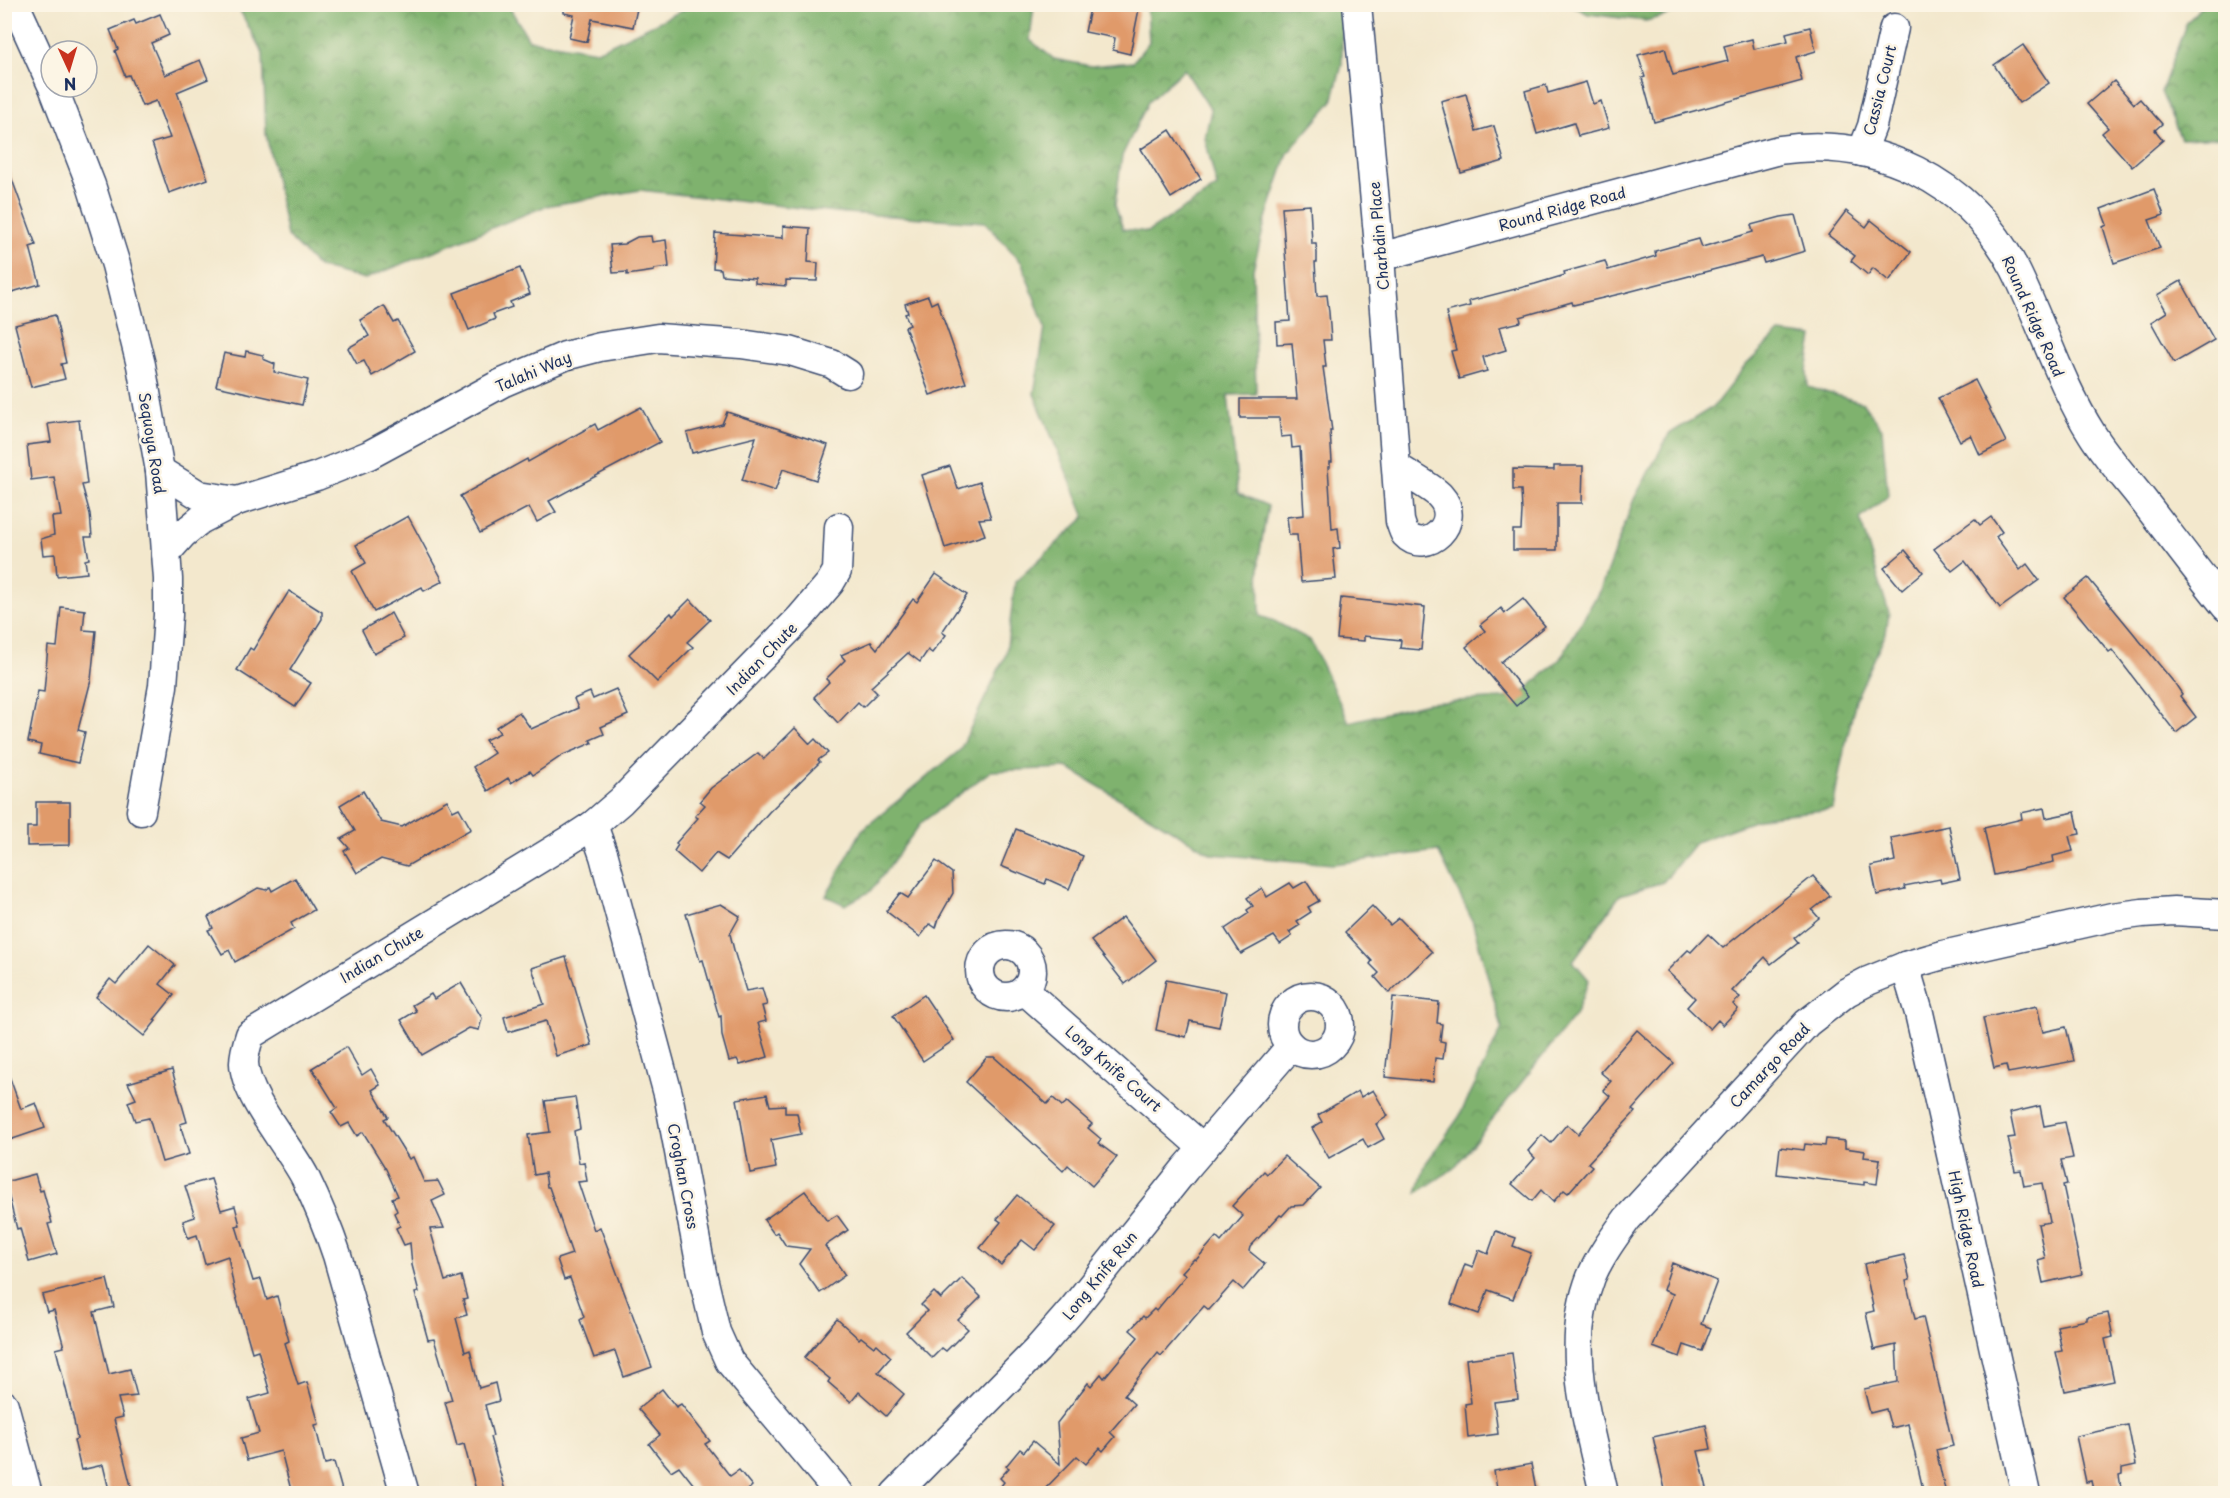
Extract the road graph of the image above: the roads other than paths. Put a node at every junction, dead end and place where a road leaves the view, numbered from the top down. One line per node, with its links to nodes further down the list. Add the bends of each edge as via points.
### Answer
1 (15, 4): 4 (street, Sequoya Road)
2 (1357, 4): 7 (street, Charbdin Place)
3 (1894, 28): 6 (street, Cassia Court)
4 (39, 57)
5 (58, 99): 10 (street, Sequoya Road, via 91,184 116,265 141,364)
6 (1863, 152): 7 (street, Round Ridge Road, via 1833,147 1779,150); 14 (street, Round Ridge Road, via 1916,170 1964,202 1984,223 2015,270 2073,403 2093,436)
7 (1380, 257): 9 (street, Charbdin Place)
8 (848, 374): 11 (street, Talahi Way, via 832,364 790,351 741,344 658,338 600,347 565,356 502,382 369,455)
9 (1396, 467)
10 (160, 471): 11 (street, Talahi Way, via 200,495); 13 (street, Sequoya Road)
11 (237, 501): 13 (street, Talahi Way, via 200,520)
12 (839, 527): 16 (street, Indian Chute, via 837,571 830,582 662,761)
13 (166, 553): 15 (street, Sequoya Road, via 168,615 163,686)
14 (2226, 607)
15 (141, 811)
16 (593, 825): 24 (street, Indian Chute, via 261,1027 250,1035 246,1049 244,1063 250,1084 304,1177 337,1255); 25 (street, Croghan Cross, via 668,1094 716,1332 729,1361)
17 (2226, 914): 18 (street, Camargo Road, via 2174,911 2112,917)
18 (1905, 966): 27 (street, Camargo Road, via 1847,992 1807,1023 1628,1219 1602,1256 1585,1297 1578,1344 1582,1389); 28 (street, High Ridge Road)
19 (1024, 990): 21 (street, Long Knife Court)
20 (1291, 1046): 21 (street, Long Knife Run)
21 (1203, 1148): 26 (street, Long Knife Run, via 1072,1310)
22 (4, 1405): 23 (street)
23 (28, 1494)
24 (405, 1494)
25 (840, 1494)
26 (895, 1494)
27 (1604, 1494)
28 (2026, 1494)

